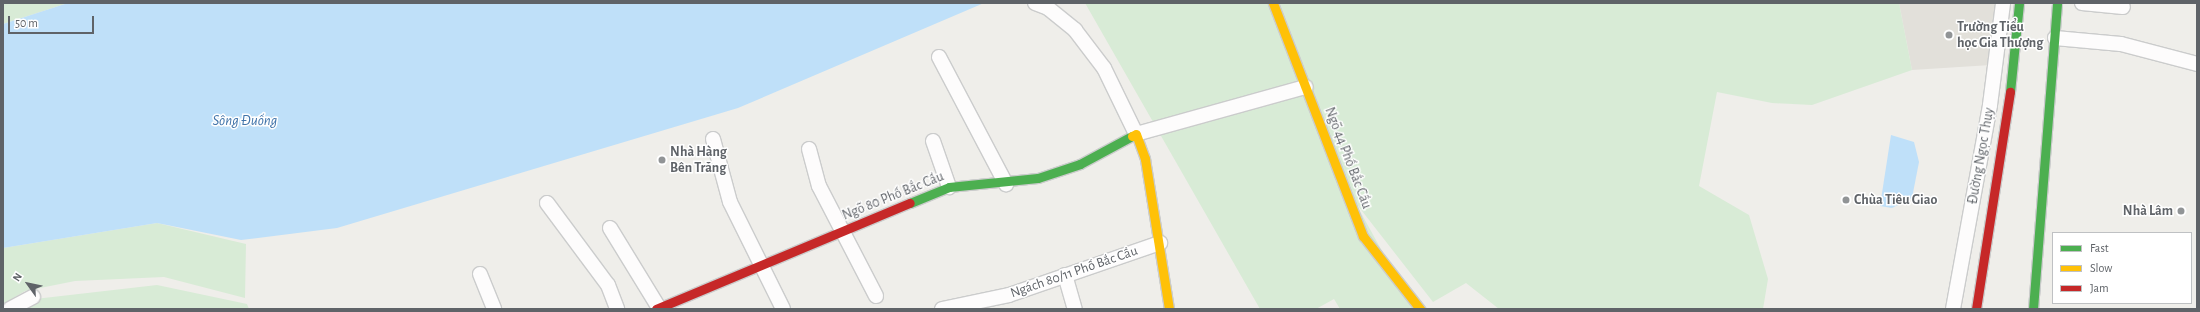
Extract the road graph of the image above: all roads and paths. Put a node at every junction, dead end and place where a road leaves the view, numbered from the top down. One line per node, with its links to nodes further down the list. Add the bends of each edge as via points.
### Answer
1 (1035, 3): 12 (street, via 1048,8 1075,30 1104,68)
2 (1273, 3): 11 (street, Ngõ 44 Phố Bắc Cầu)
3 (2003, 3): 37 (street, Đường Ngọc Thụy, via 1990,105)
4 (2019, 3): 27 (street, Đường Ngọc Thụy, via 2010,86)
5 (2057, 3): 8 (street)
6 (2082, 3): 7 (street)
7 (2123, 7)
8 (2055, 38): 10 (street, via 2122,44); 40 (street)
9 (939, 57): 16 (street)
10 (2197, 64)
11 (1306, 86): 12 (street); 36 (street, Ngõ 44 Phố Bắc Cầu, via 1363,236)
12 (1136, 134): 16 (street, Ngõ 80 Phố Bắc Cầu, via 1080,164); 21 (street, via 1145,159)
13 (713, 139): 22 (street, via 730,202)
14 (933, 141): 17 (street)
15 (809, 148): 20 (street, via 819,186)
16 (1006, 184): 17 (street, Ngõ 80 Phố Bắc Cầu)
17 (949, 187): 20 (street, Ngõ 80 Phố Bắc Cầu)
18 (547, 203): 31 (street, via 608,285)
19 (610, 228): 28 (street)
20 (843, 232): 22 (street, Ngõ 80 Phố Bắc Cầu); 25 (street)
21 (1160, 243): 24 (street, Ngách 80/11 Phố Bắc Cầu); 35 (street)
22 (763, 266): 28 (street, Ngõ 80 Phố Bắc Cầu); 32 (street)
23 (480, 274): 30 (street)
24 (1065, 275): 33 (street, Ngách 80/11 Phố Bắc Cầu, via 1009,295); 34 (street)
25 (876, 296)
26 (33, 297): 29 (street)
27 (1978, 299): 38 (street, Đường Ngọc Thụy); 39 (street)
28 (657, 308)
29 (10, 309)
30 (494, 309)
31 (617, 309)
32 (783, 309)
33 (942, 309)
34 (1075, 309)
35 (1169, 309)
36 (1420, 309)
37 (1953, 309)
38 (1976, 309)
39 (1982, 309)
40 (2033, 309)

